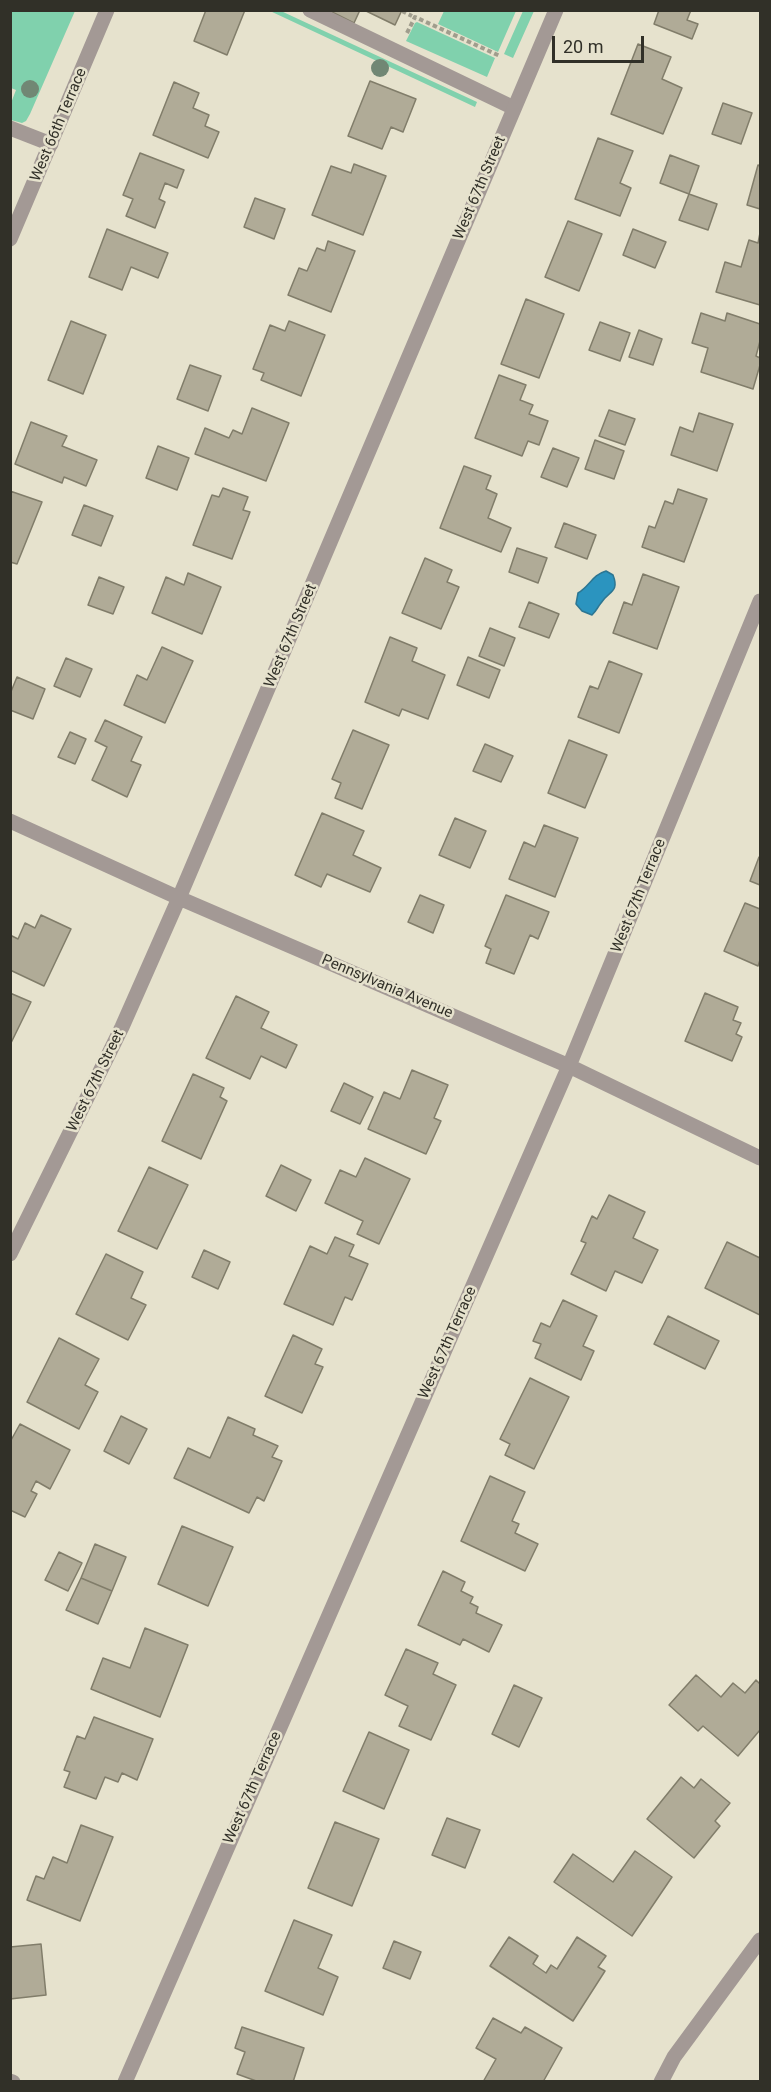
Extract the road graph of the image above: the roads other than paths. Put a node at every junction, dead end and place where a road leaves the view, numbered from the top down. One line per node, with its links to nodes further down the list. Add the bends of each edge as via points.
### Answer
1 (107, 10): 6 (street, West 66th Terrace)
2 (310, 10): 4 (street)
3 (556, 10): 4 (street, West 67th Street)
4 (514, 108): 10 (street, West 67th Street)
5 (10, 128): 6 (street)
6 (51, 144): 7 (street, West 66th Terrace)
7 (10, 239)
8 (760, 601): 11 (street, West 67th Terrace)
9 (10, 821): 10 (street, Pennsylvania Avenue)
10 (179, 898): 11 (street, Pennsylvania Avenue); 13 (street, West 67th Street, via 117,1038)
11 (569, 1066): 12 (street, Pennsylvania Avenue); 15 (street, West 67th Terrace)
12 (760, 1158)
13 (10, 1254)
14 (760, 1940): 16 (street, via 674,2057)
15 (125, 2082)
16 (661, 2082)

